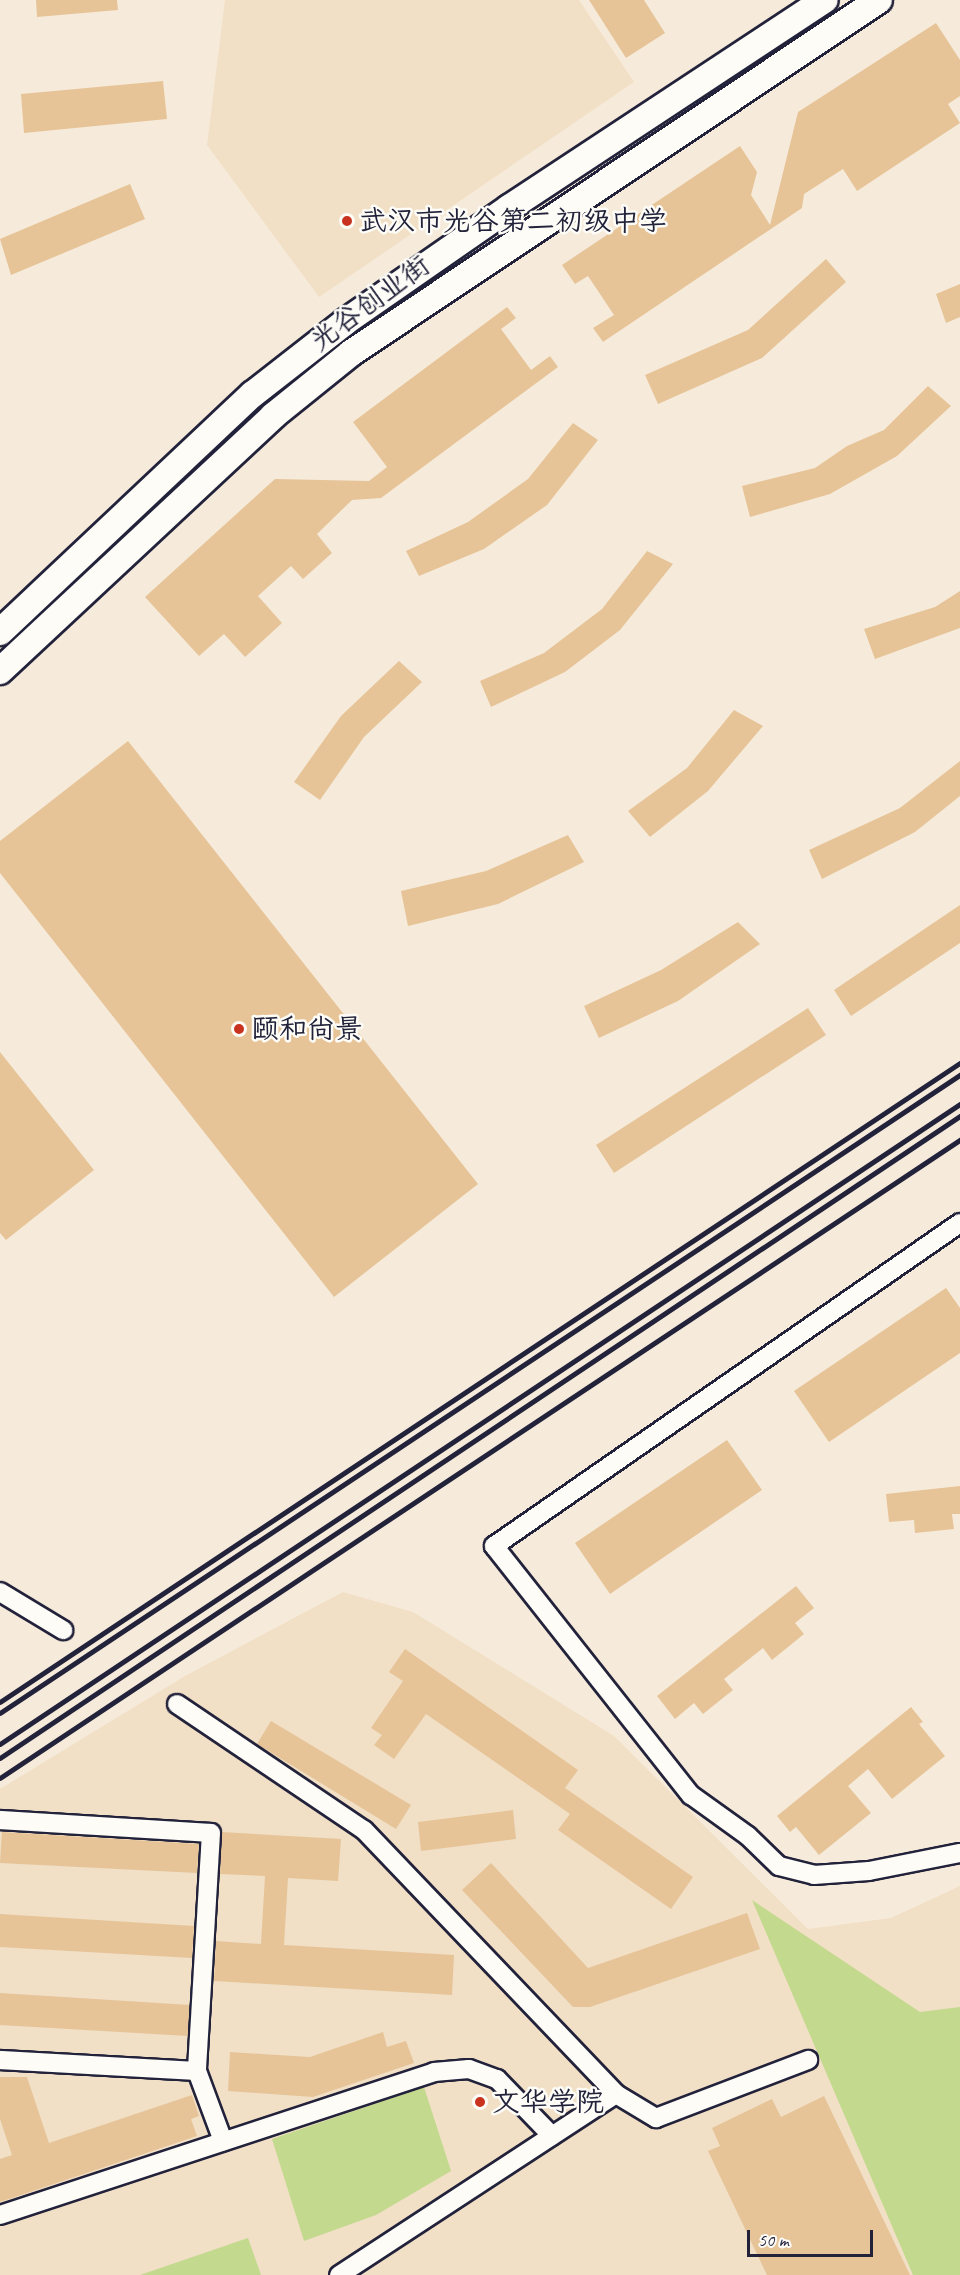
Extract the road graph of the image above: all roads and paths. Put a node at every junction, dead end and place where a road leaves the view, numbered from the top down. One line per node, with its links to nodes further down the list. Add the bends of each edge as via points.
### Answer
1 (825, 0): 3 (main road, 光谷创业街, via 508,208 345,322 253,394)
2 (879, 0): 4 (main road, 光谷创业街, via 351,353 273,416)
3 (0, 632)
4 (0, 671)
5 (960, 1223): 10 (street, via 494,1546 691,1795 748,1836 779,1866 814,1875)
6 (0, 1592): 7 (street)
7 (63, 1630)
8 (177, 1704): 14 (street, via 364,1830)
9 (0, 1820): 13 (street, via 211,1833)
10 (960, 1853)
11 (0, 2060): 13 (street)
12 (808, 2060): 14 (street, via 656,2118)
13 (197, 2071): 16 (street)
14 (616, 2094): 15 (street)
15 (552, 2136): 16 (street, via 497,2079 469,2069 434,2072); 18 (street)
16 (223, 2141): 17 (street)
17 (0, 2215)
18 (339, 2275)

